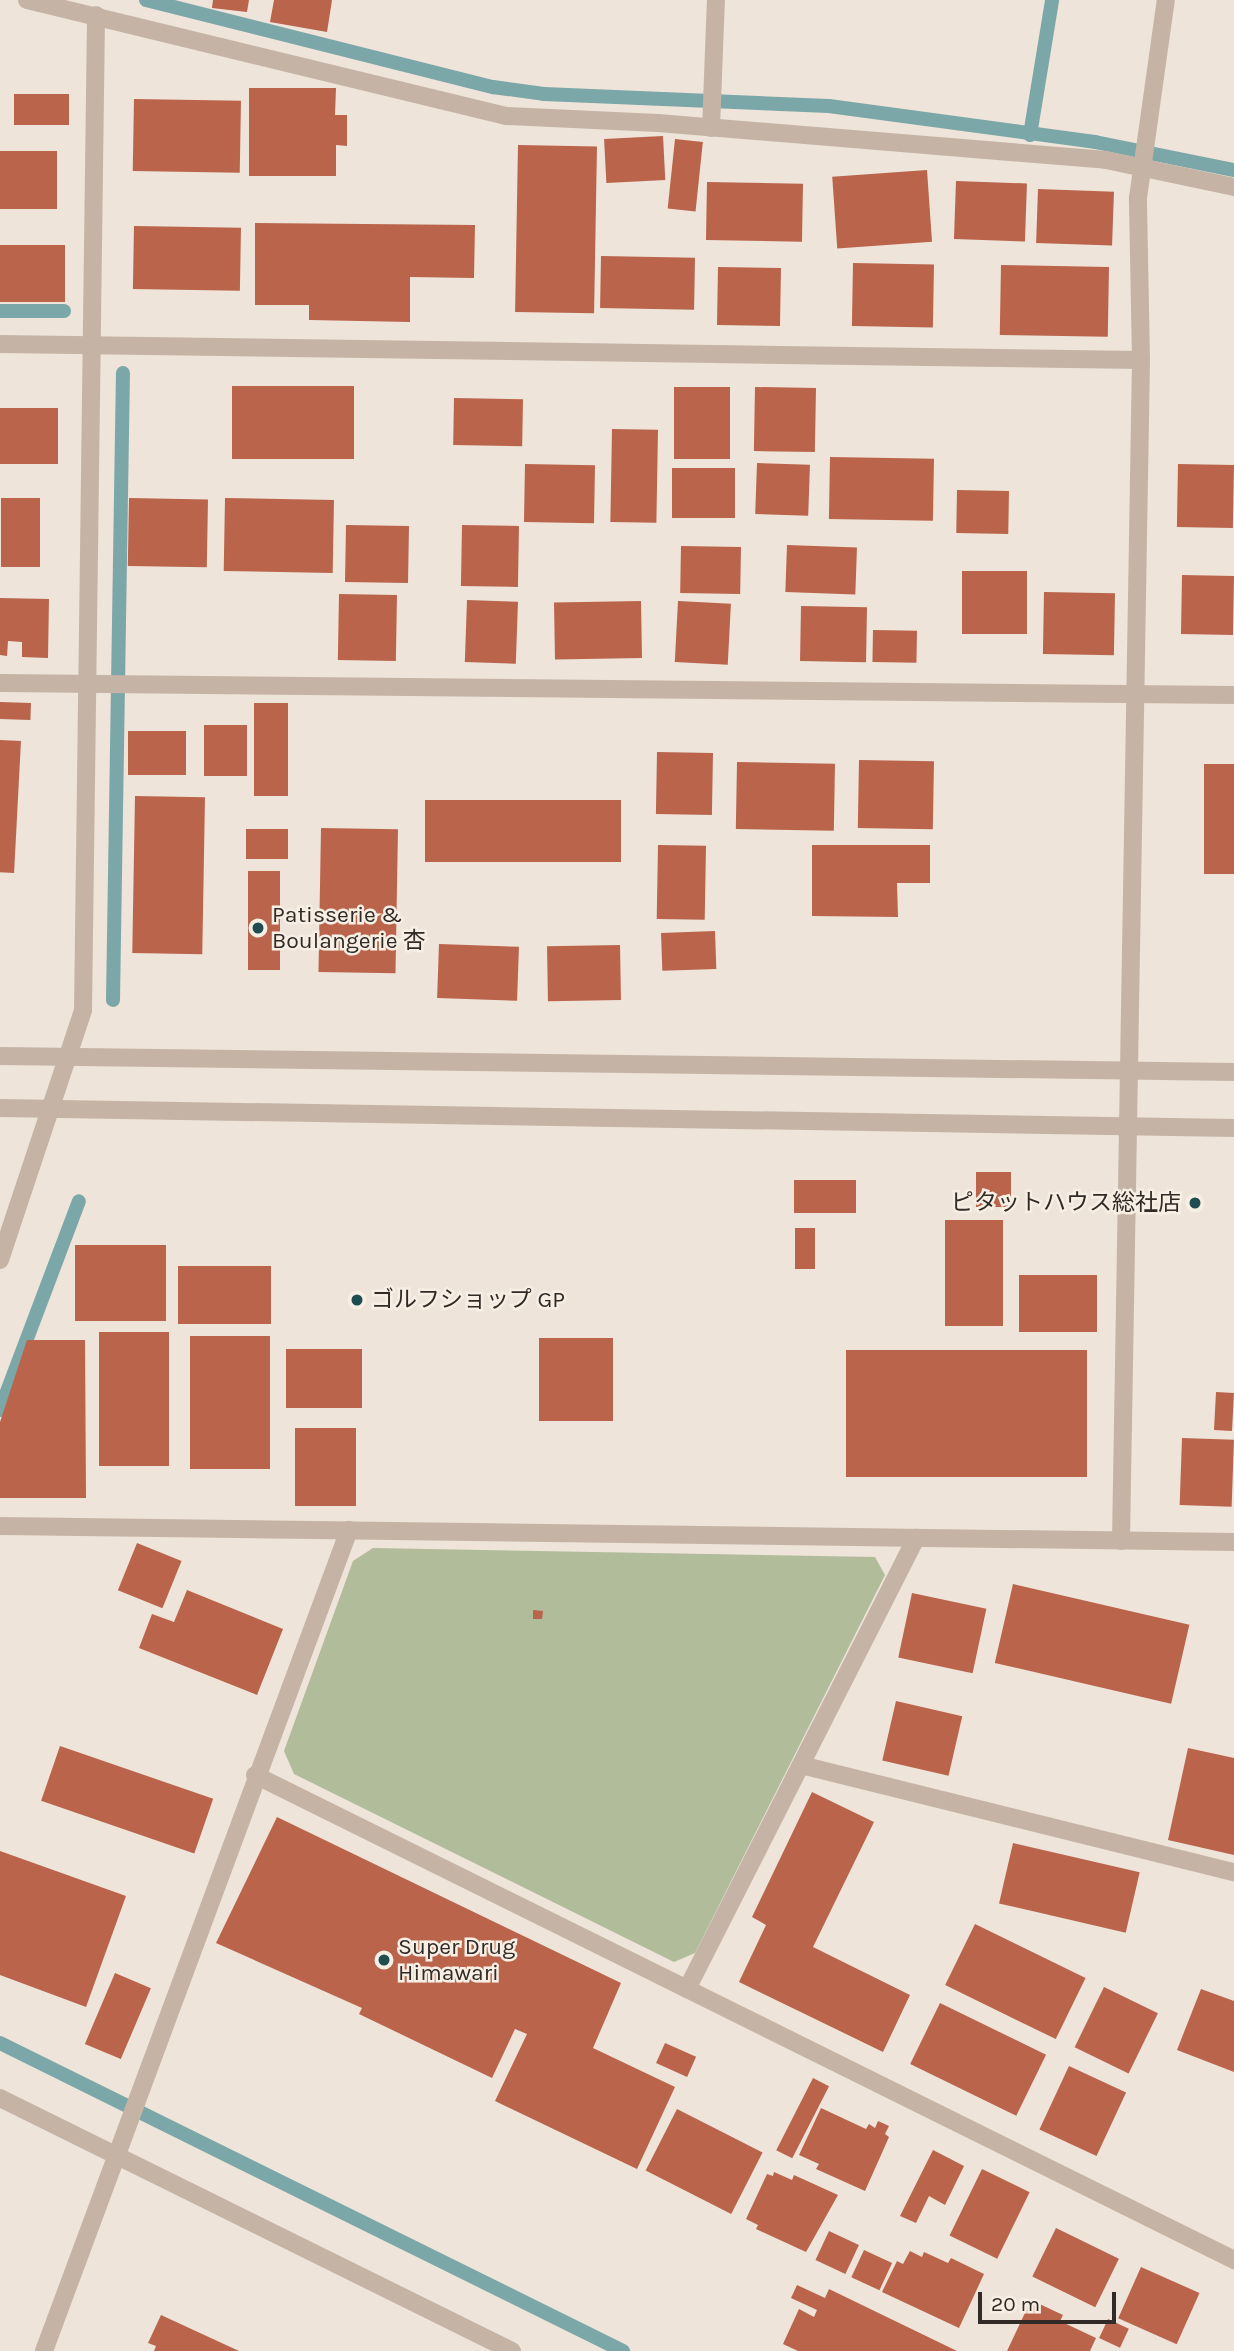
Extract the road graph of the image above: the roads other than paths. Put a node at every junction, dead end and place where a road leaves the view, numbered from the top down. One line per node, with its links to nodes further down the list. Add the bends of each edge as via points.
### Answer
1 (27, 0): 4 (street)
2 (716, 0): 5 (street)
3 (1166, 0): 6 (street)
4 (96, 15): 5 (street, via 506,116); 9 (street)
5 (711, 128): 6 (street)
6 (1142, 155): 7 (street); 10 (street)
7 (1234, 187)
8 (0, 344): 9 (street)
9 (92, 345): 10 (street); 12 (street)
10 (1141, 360): 13 (street)
11 (0, 683): 12 (street)
12 (106, 685): 13 (street); 16 (street, via 83,1010)
13 (1134, 693): 14 (street); 17 (street)
14 (1234, 695)
15 (0, 1056): 16 (street)
16 (70, 1056): 17 (street); 20 (street)
17 (1128, 1070): 18 (street); 21 (street)
18 (1234, 1072)
19 (0, 1108): 20 (street)
20 (52, 1109): 21 (street); 23 (street)
21 (1127, 1126): 22 (street); 27 (street)
22 (1234, 1128)
23 (0, 1260)
24 (0, 1526): 25 (street)
25 (349, 1531): 26 (street); 30 (street)
26 (916, 1538): 27 (street); 29 (street)
27 (1121, 1541): 28 (street)
28 (1234, 1542)
29 (801, 1765): 31 (street); 32 (street)
30 (255, 1775): 32 (street); 34 (street)
31 (1234, 1872)
32 (687, 1989): 35 (street)
33 (0, 2098): 34 (street)
34 (116, 2155): 36 (street); 37 (street)
35 (1234, 2260)
36 (44, 2351)
37 (512, 2351)

